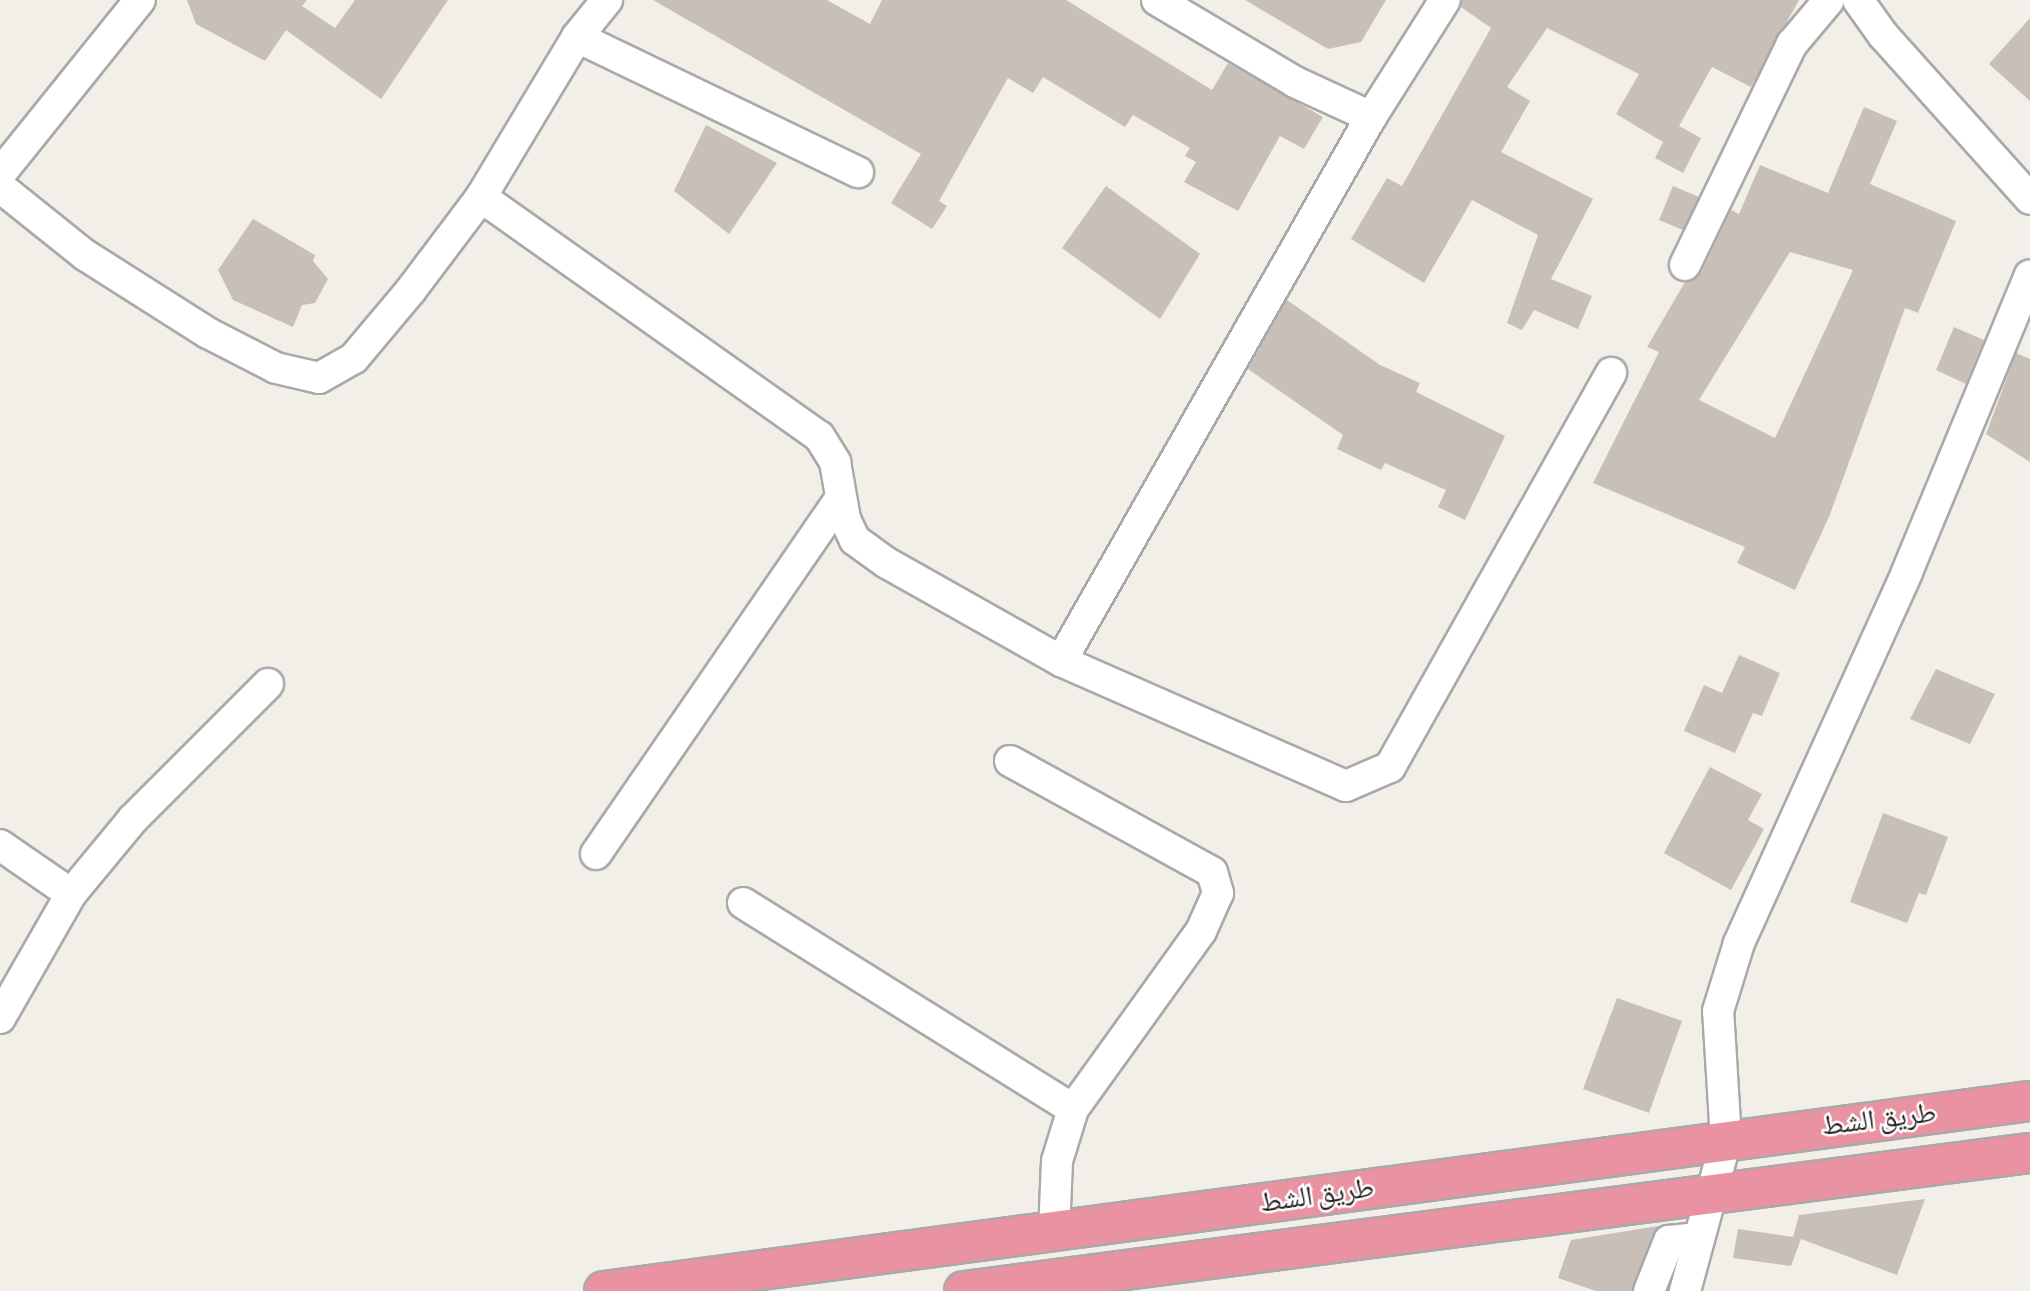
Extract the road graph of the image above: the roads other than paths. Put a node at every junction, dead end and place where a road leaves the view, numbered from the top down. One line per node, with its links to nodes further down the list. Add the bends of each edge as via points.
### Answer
1 (140, 0): 10 (street)
2 (607, 0): 7 (street)
3 (1157, 0): 8 (street, via 1295,82)
4 (1445, 0): 8 (street)
5 (1829, 0): 14 (street, via 1792,44)
6 (1858, 0): 13 (street, via 1883,35)
7 (577, 37): 9 (street); 12 (street)
8 (1371, 117): 18 (street)
9 (858, 172)
10 (0, 174)
11 (0, 187): 12 (street, via 85,255 208,333 276,368 319,378 354,358)
12 (481, 197): 17 (street, via 818,436 835,462)
13 (2030, 199)
14 (1685, 265)
15 (2030, 275): 28 (street, via 1907,572 1739,943 1718,1011)
16 (1611, 373): 18 (street, via 1390,767 1370,780 1346,786 1311,774)
17 (840, 499): 18 (street, via 855,540); 22 (street)
18 (1061, 661)
19 (268, 684): 23 (street, via 133,818)
20 (1010, 761): 27 (street, via 1212,872 1218,893 1201,931)
21 (0, 845): 23 (street)
22 (596, 853)
23 (71, 894): 25 (street)
24 (743, 903): 27 (street)
25 (0, 1018)
26 (2030, 1101): 28 (highway, طريق الشط)
27 (1073, 1109): 31 (street, via 1057,1161)
28 (1726, 1140): 30 (street); 31 (highway, طريق الشط)
29 (2030, 1153): 30 (highway, طريق الشط)
30 (1709, 1191): 32 (street); 34 (highway, طريق الشط)
31 (1054, 1232): 33 (highway, طريق الشط)
32 (1699, 1238): 35 (street, via 1669,1241); 36 (street)
33 (604, 1291)
34 (964, 1291)
35 (1649, 1291)
36 (1685, 1291)

